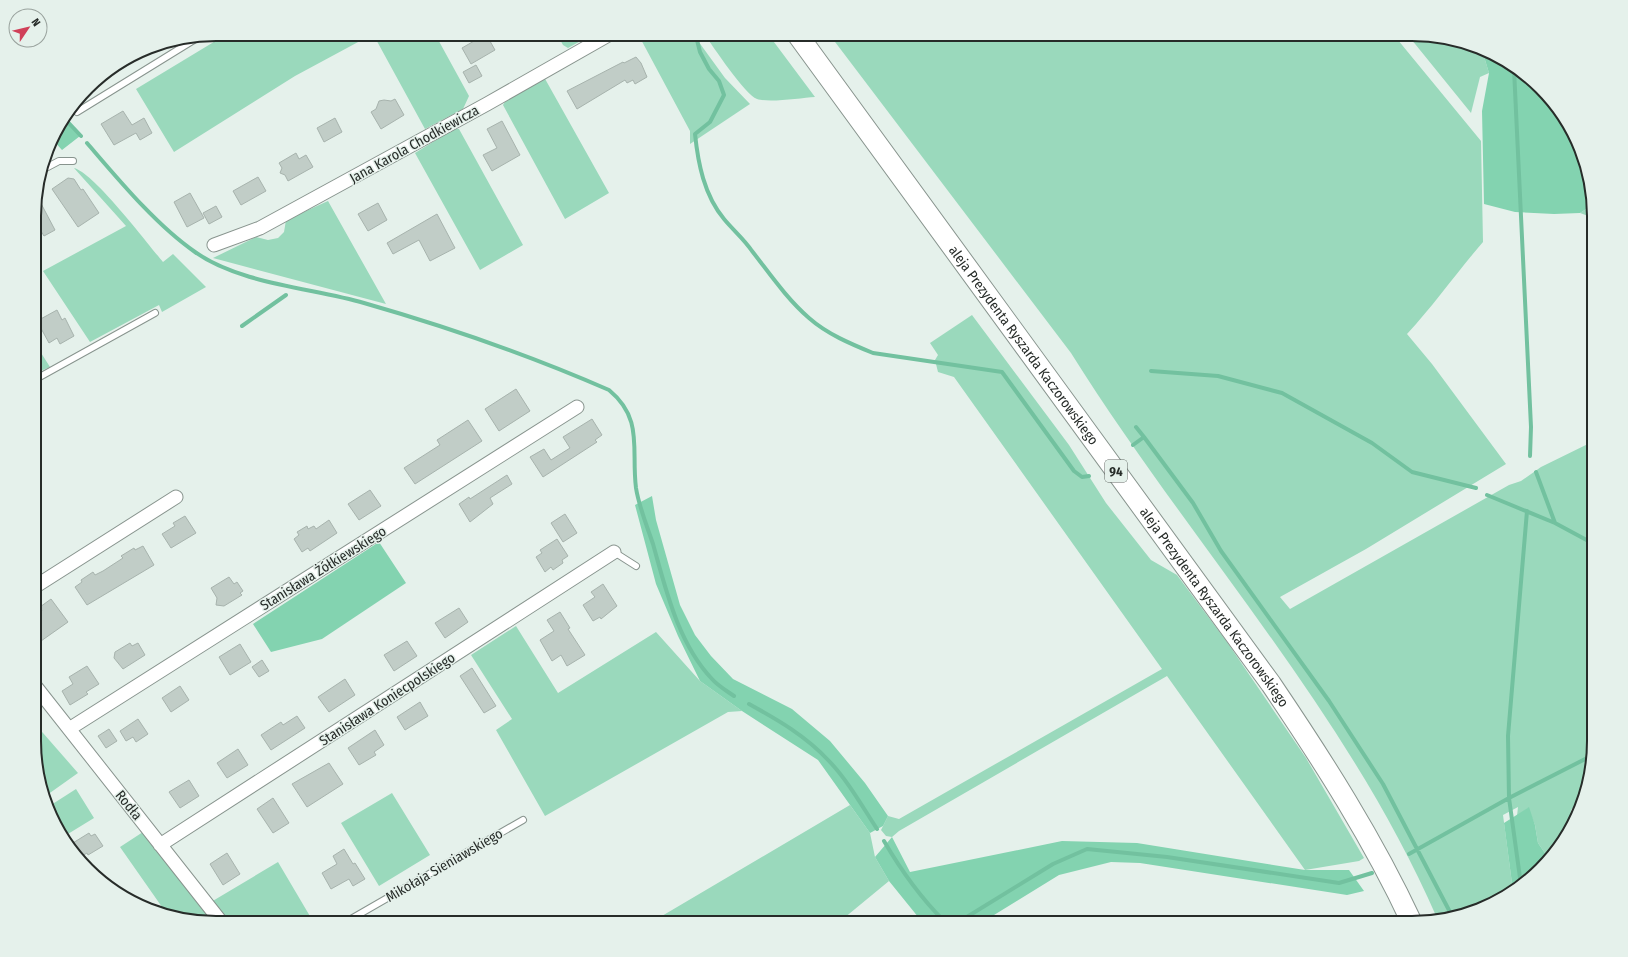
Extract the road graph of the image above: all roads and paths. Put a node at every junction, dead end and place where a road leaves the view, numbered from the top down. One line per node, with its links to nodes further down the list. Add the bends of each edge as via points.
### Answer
1 (598, 41): 7 (street, Jana Karola Chodkiewicza, via 260,228)
2 (802, 41): 21 (main road, aleja Prezydenta Ryszarda Kaczorowskiego / 94, via 1271,684 1355,815)
3 (189, 43): 4 (lane)
4 (77, 112)
5 (73, 161): 6 (lane, via 59,161)
6 (48, 167)
7 (214, 245)
8 (155, 313): 9 (lane)
9 (41, 376)
10 (577, 406): 16 (street, Stanisława Żółkiewskiego)
11 (176, 497): 14 (street)
12 (614, 552): 13 (lane); 18 (street, Stanisława Koniecpolskiego)
13 (636, 566)
14 (41, 583)
15 (41, 693): 16 (street, Rodła)
16 (69, 729): 18 (street, Rodła)
17 (523, 820): 20 (lane, Mikołaja Sieniawskiego)
18 (160, 845): 19 (street, Rodła)
19 (216, 916)
20 (356, 916)
21 (1408, 916)

